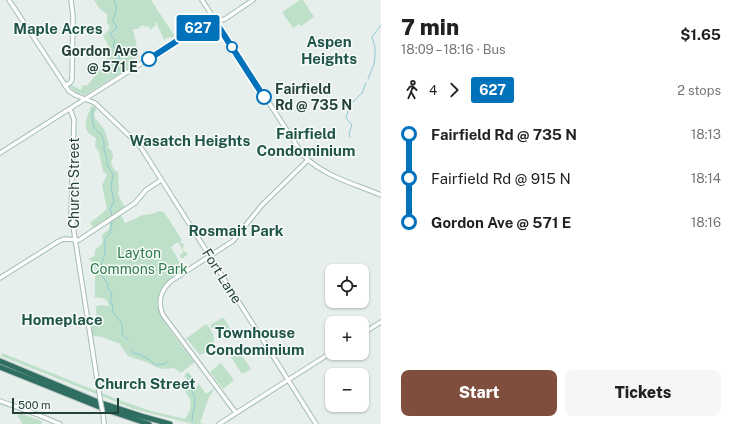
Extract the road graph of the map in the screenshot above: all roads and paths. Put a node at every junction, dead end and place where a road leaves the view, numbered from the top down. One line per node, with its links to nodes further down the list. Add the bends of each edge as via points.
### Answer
1 (9, 0): 8 (main road)
2 (71, 0): 8 (main road, via 72,78)
3 (202, 0): 6 (main road)
4 (253, 0): 5 (main road)
5 (227, 17): 6 (main road); 7 (main road, via 220,24)
6 (215, 21): 7 (main road); 9 (main road, via 200,26)
7 (220, 28): 12 (main road, via 294,144)
8 (65, 86): 9 (main road, Fort Lane, via 73,94)
9 (86, 99): 10 (main road); 13 (main road, Fort Lane, via 96,104 137,142)
10 (70, 109): 11 (main road); 15 (main road, Church Street, via 74,119 71,211)
11 (0, 153)
12 (308, 160): 14 (main road, via 325,172); 16 (main road, via 261,206 236,238)
13 (161, 180): 15 (main road, via 147,190 136,203); 16 (main road, Fort Lane)
14 (381, 195)
15 (75, 241): 17 (main road, via 60,240); 28 (main road, Church Street, bridge)
16 (210, 256): 23 (main road, Fort Lane); 25 (main road, via 171,281 164,288 160,306 163,315)
17 (0, 278)
18 (381, 322): 19 (main road)
19 (369, 330)
20 (325, 356): 23 (main road)
21 (0, 360): 26 (highway, via 98,402)
22 (0, 367): 29 (highway)
23 (288, 380): 25 (main road); 33 (main road, Fort Lane)
24 (0, 401): 27 (main road)
25 (236, 413): 32 (main road)
26 (163, 422): 30 (highway); 31 (highway)
27 (60, 424)
28 (104, 424)
29 (149, 424)
30 (170, 424)
31 (173, 424)
32 (219, 424)
33 (316, 424)

